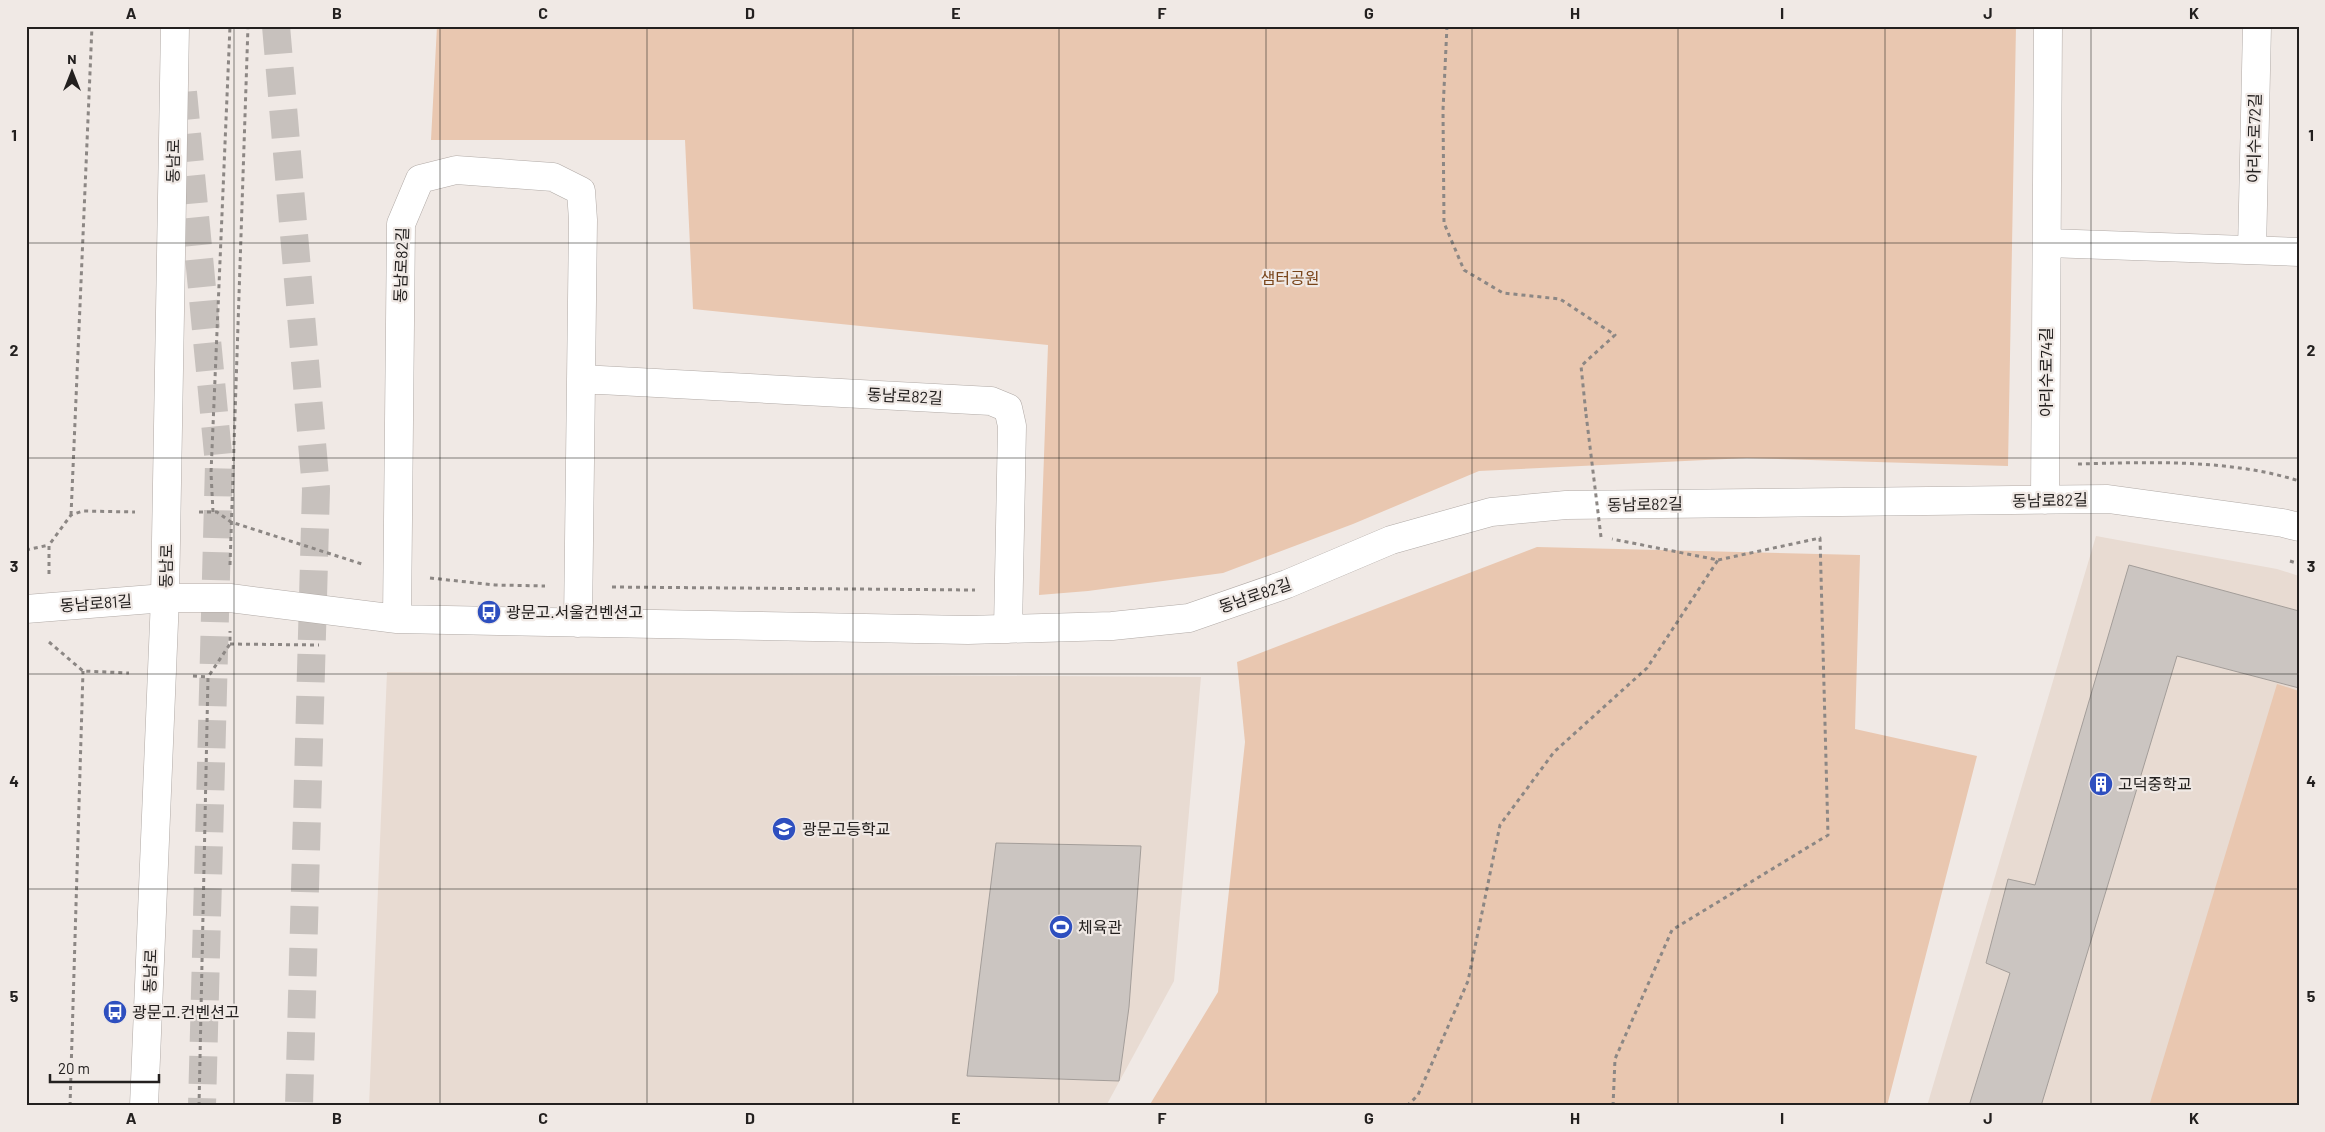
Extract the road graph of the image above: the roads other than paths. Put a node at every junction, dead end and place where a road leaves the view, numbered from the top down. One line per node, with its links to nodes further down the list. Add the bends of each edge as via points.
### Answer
1 (175, 26): 10 (street, 동남로)
2 (2048, 26): 4 (street, 아리수로74길)
3 (2257, 26): 5 (street, 아리수로72길)
4 (2048, 243): 5 (street); 8 (street, 아리수로74길)
5 (2252, 250): 6 (street)
6 (2299, 252)
7 (581, 379): 12 (street, 동남로82길, via 581,191 553,177 456,170 420,179 401,224); 13 (street, 동남로82길); 14 (street, 동남로82길, via 991,400 1008,408 1012,426)
8 (2045, 500): 9 (street, 동남로82길, via 2108,500 2283,523); 14 (street, 동남로82길, via 1566,505 1491,512 1391,540 1287,584 1188,618 1112,626)
9 (2299, 528)
10 (165, 598): 11 (street, 동남로81길); 12 (street, 동남로82길, via 230,598); 15 (street, 동남로)
11 (26, 609)
12 (397, 619): 13 (street, 동남로82길)
13 (578, 623): 14 (street, 동남로82길, via 958,630)
14 (1008, 628)
15 (144, 1106)

